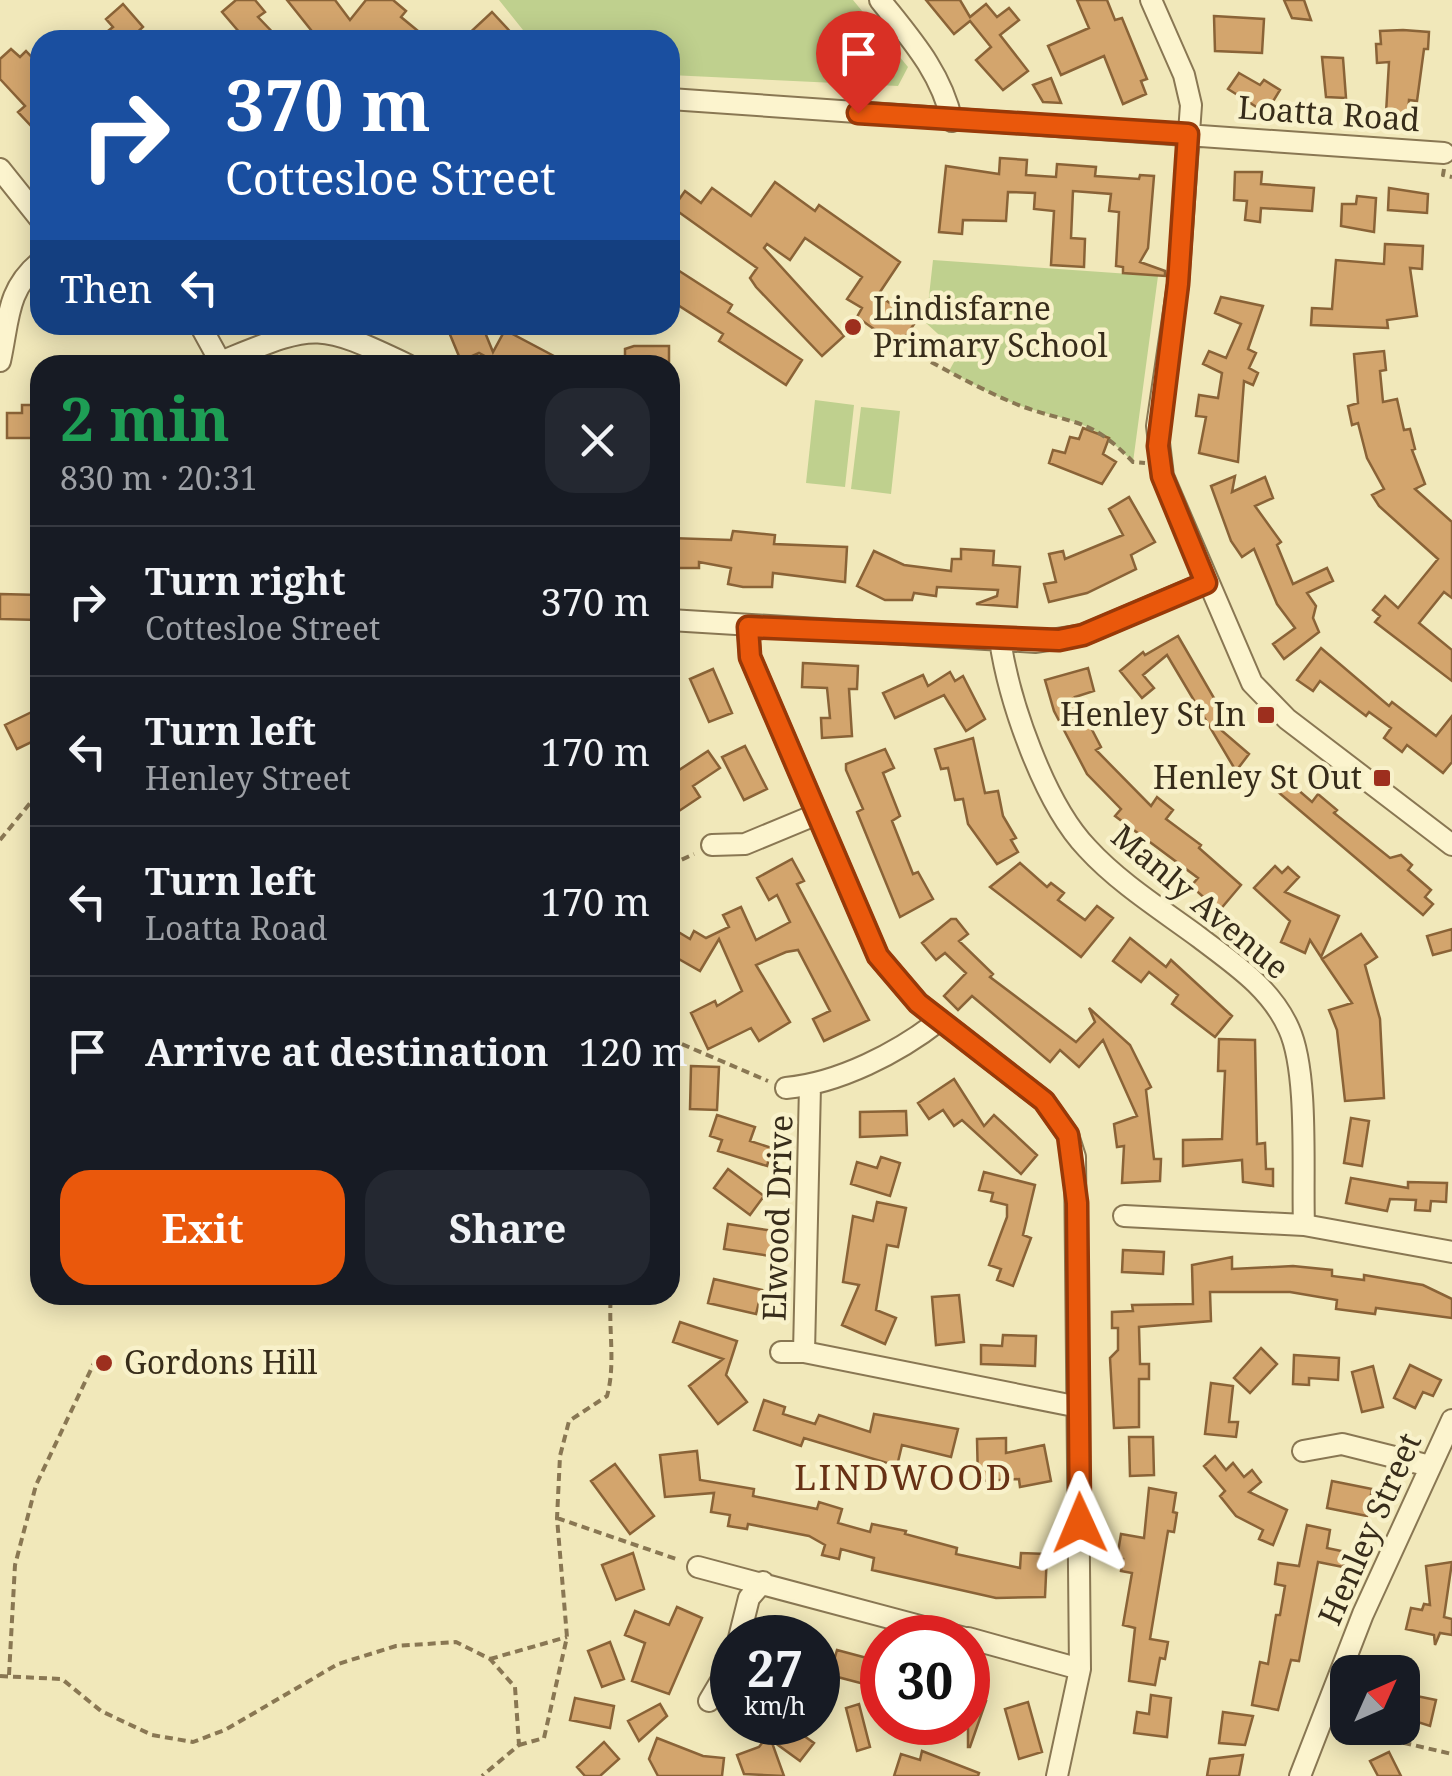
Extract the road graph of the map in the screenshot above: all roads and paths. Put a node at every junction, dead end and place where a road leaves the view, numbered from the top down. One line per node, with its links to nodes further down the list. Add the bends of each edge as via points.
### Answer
1 (880, 0): 4 (street, via 931,64)
2 (1151, 0): 5 (street, via 1184,75)
3 (680, 100): 4 (street, Loatta Road)
4 (952, 121): 5 (street, Loatta Road)
5 (1188, 134): 6 (street, Loatta Road); 16 (street)
6 (1444, 153)
7 (0, 169): 8 (street)
8 (30, 206)
9 (30, 271): 14 (street, via 10,299)
10 (289, 335): 12 (street)
11 (336, 335): 13 (street)
12 (242, 355)
13 (387, 355)
14 (0, 361)
15 (931, 362): 16 (path, via 1019,405 1078,421 1138,464)
16 (1160, 460): 17 (street)
17 (1206, 583): 20 (street, via 1083,635); 24 (street, via 1241,664 1267,701)
18 (680, 621): 19 (street)
19 (748, 627): 20 (street); 22 (street, via 750,657)
20 (1000, 640): 32 (street, Manly Avenue, via 1006,679 1077,837 1249,976 1284,1017 1298,1055)
21 (30, 803): 23 (path)
22 (815, 815): 25 (street, via 745,844); 27 (street, via 878,956 902,988)
23 (0, 840)
24 (1452, 845)
25 (712, 846): 26 (path)
26 (680, 860)
27 (940, 1020): 29 (street, Elwood Drive, via 910,1044); 38 (street, via 1044,1101 1068,1135 1077,1203)
28 (680, 1044): 30 (path)
29 (810, 1086): 30 (street, Elwood Drive); 36 (street, Elwood Drive)
30 (786, 1088)
31 (1124, 1216): 32 (street)
32 (1304, 1224): 33 (street)
33 (1452, 1252)
34 (609, 1305): 42 (path, via 608,1396 569,1421)
35 (782, 1352): 36 (street, Elwood Drive)
36 (804, 1352): 38 (street, Elwood Drive)
37 (96, 1359): 51 (path, via 36,1485 15,1565)
38 (1079, 1407): 50 (street)
39 (1452, 1420): 41 (street, Henley Street)
40 (1303, 1451): 41 (street, via 1342,1444)
41 (1430, 1466): 55 (street, Henley Street)
42 (557, 1518): 43 (path); 47 (path)
43 (698, 1567): 44 (street)
44 (763, 1582): 45 (street); 46 (street)
45 (745, 1615)
46 (883, 1615)
47 (568, 1637): 49 (path); 56 (path, via 544,1738)
48 (990, 1645): 50 (street)
49 (490, 1659): 51 (path, via 456,1642 396,1646 338,1664 193,1742 152,1735 101,1711 62,1679); 56 (path, via 515,1687)
50 (1080, 1669): 59 (street)
51 (9, 1675): 52 (path)
52 (0, 1676)
53 (710, 1699): 54 (street)
54 (708, 1702)
55 (1320, 1723): 57 (path); 60 (street, Henley Street)
56 (519, 1745): 58 (path)
57 (1452, 1754)
58 (482, 1776)
59 (1058, 1776)
60 (1300, 1776)

